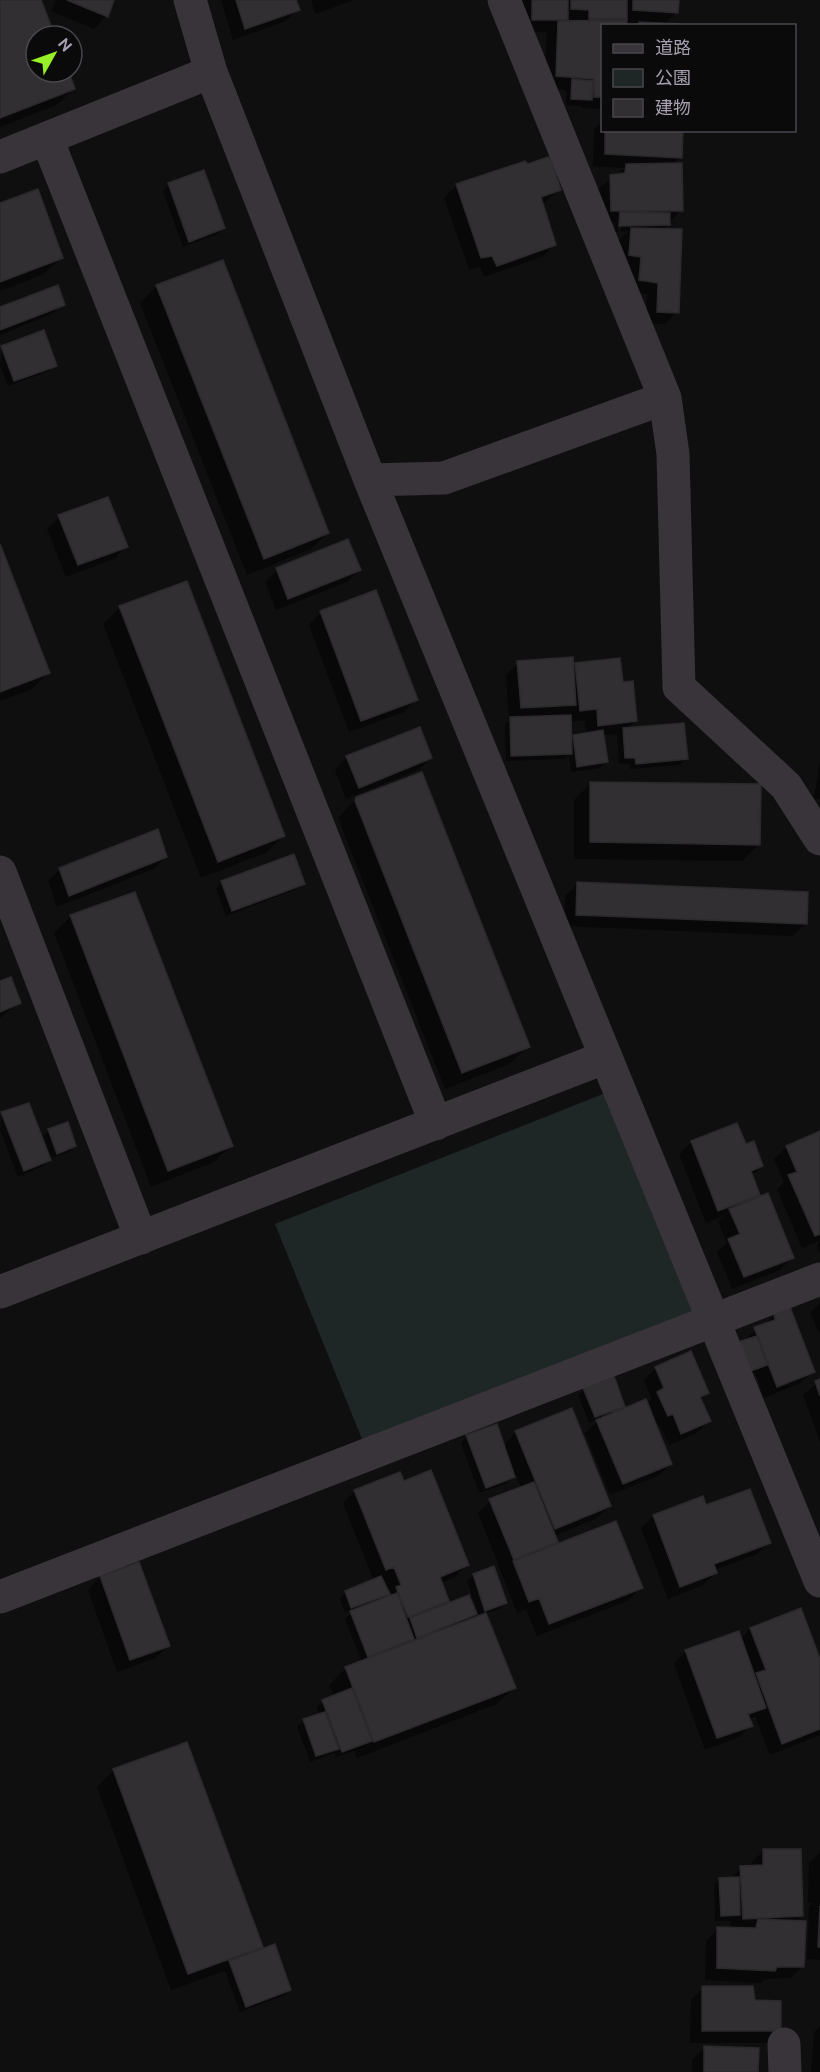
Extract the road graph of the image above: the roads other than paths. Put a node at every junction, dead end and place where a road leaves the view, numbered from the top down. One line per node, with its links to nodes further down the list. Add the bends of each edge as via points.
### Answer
1 (190, 0): 3 (street)
2 (504, 0): 6 (street)
3 (211, 72): 4 (street); 7 (street)
4 (47, 139): 5 (street); 11 (street)
5 (0, 157)
6 (665, 398): 7 (street, via 444,478); 8 (street, via 673,454 679,687 786,786)
7 (370, 480): 10 (street)
8 (819, 835)
9 (0, 872): 12 (street)
10 (606, 1057): 11 (street); 15 (street)
11 (436, 1124): 12 (street)
12 (141, 1238): 14 (street)
13 (820, 1279): 15 (street)
14 (0, 1292)
15 (713, 1322): 16 (street); 17 (street)
16 (820, 1581)
17 (0, 1597)

